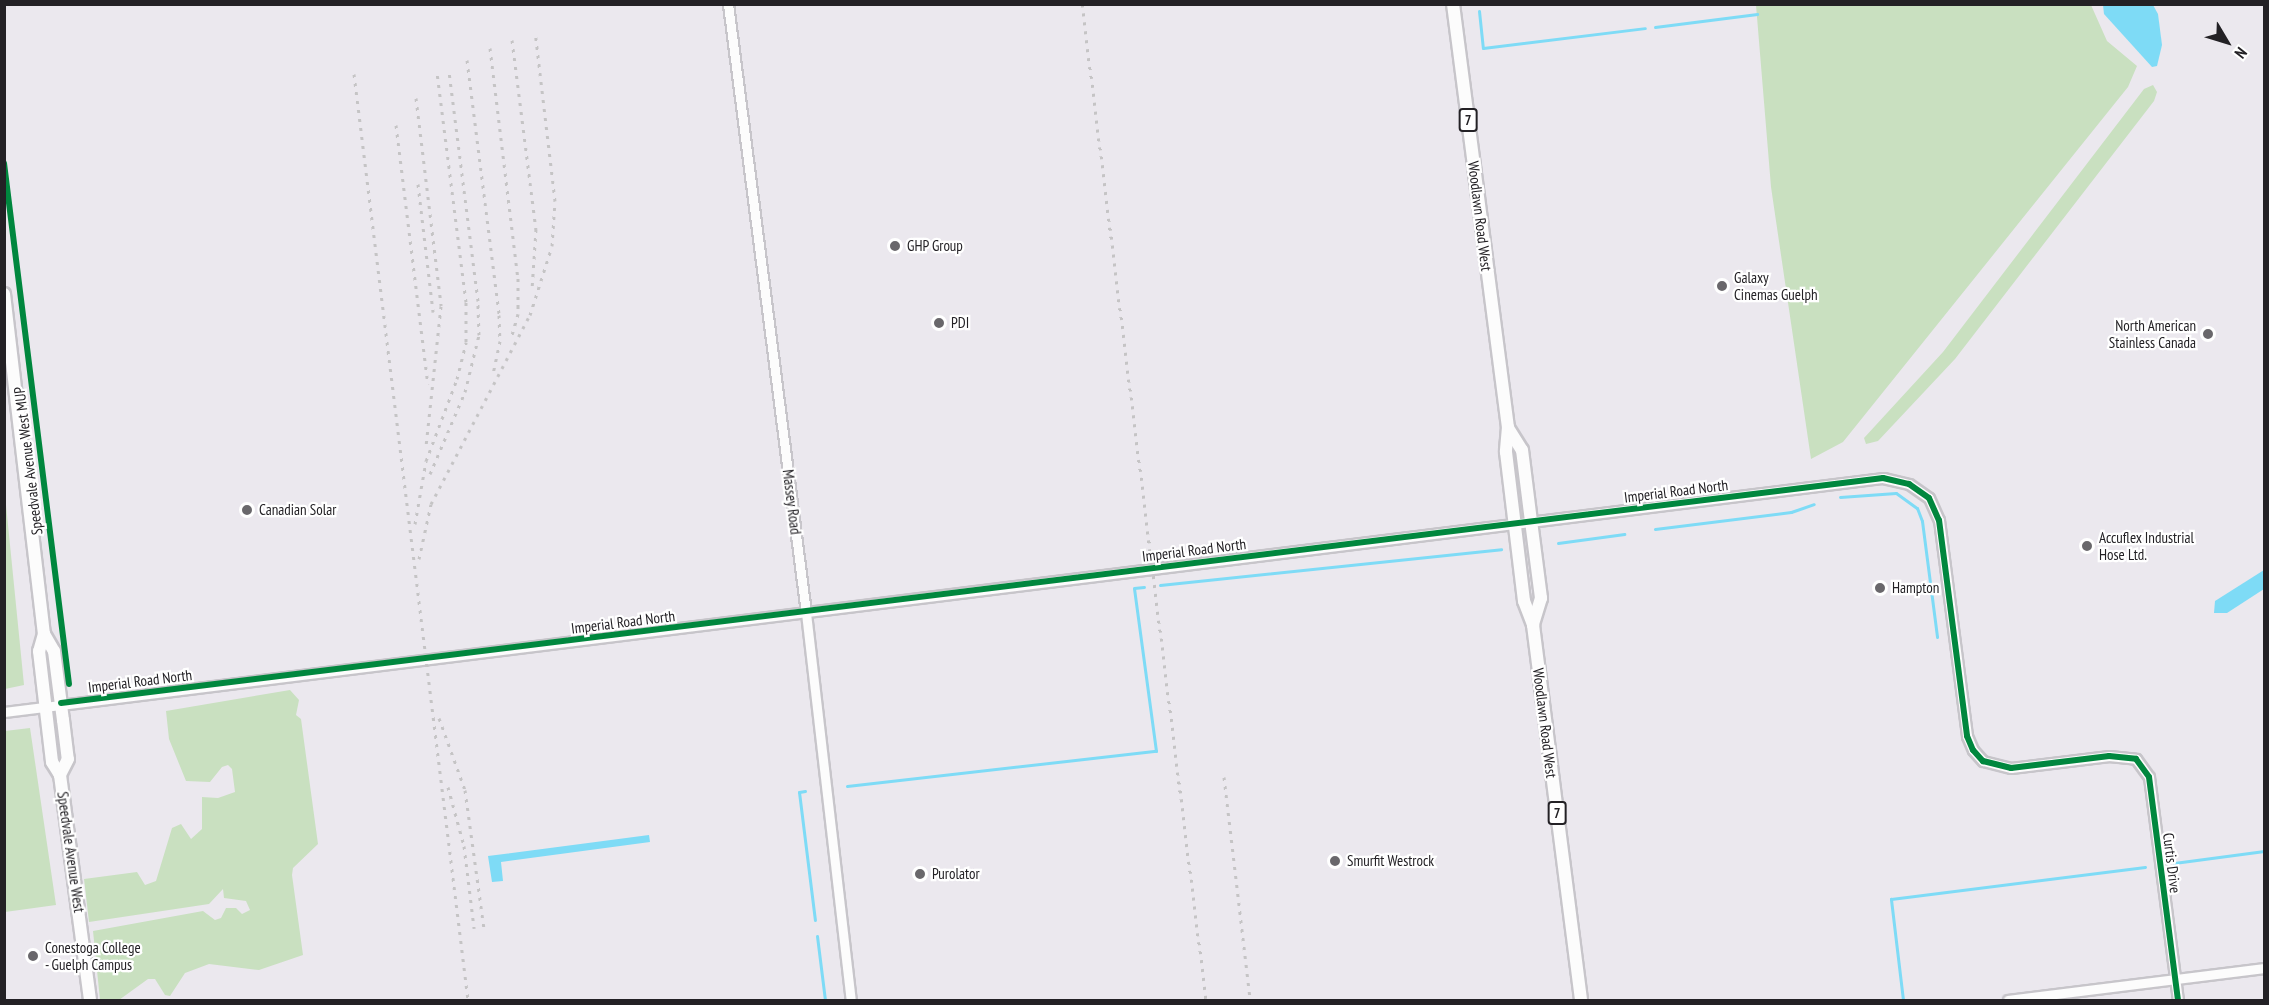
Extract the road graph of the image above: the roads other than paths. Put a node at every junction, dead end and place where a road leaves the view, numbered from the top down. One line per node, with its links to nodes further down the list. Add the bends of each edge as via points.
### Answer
1 (728, 4): 7 (street, Massey Road)
2 (1453, 4): 4 (main road, Woodlawn Road West / 7)
3 (4, 294): 9 (main road, Speedvale Avenue West)
4 (1508, 427): 5 (main road, Woodlawn Road West / 7, via 1522,450); 6 (main road, Woodlawn Road West / 7, via 1506,452)
5 (1531, 521): 6 (street, Imperial Road North); 8 (main road, Woodlawn Road West / 7, via 1540,598); 13 (street, Imperial Road North, via 1883,478 1909,484 1929,498 1939,520 1967,736 1973,750 1983,761 2011,768)
6 (1515, 523): 7 (street, Imperial Road North); 8 (main road, Woodlawn Road West / 7, via 1524,601)
7 (806, 613): 10 (street, Imperial Road North); 18 (street, Massey Road)
8 (1533, 625): 19 (main road, Woodlawn Road West / 7)
9 (44, 634): 10 (main road, Speedvale Avenue West, via 54,651); 11 (main road, Speedvale Avenue West, via 39,651)
10 (61, 703): 11 (street, Imperial Road North); 14 (main road, Speedvale Avenue West, via 68,759)
11 (45, 705): 12 (street, Imperial Road North); 14 (main road, Speedvale Avenue West, via 52,762)
12 (4, 712)
13 (2109, 756): 16 (street, Curtis Drive, via 2136,759 2149,777)
14 (60, 775): 17 (main road, Speedvale Avenue West)
15 (2265, 968): 16 (street)
16 (2175, 981): 20 (street); 21 (street, Curtis Drive)
17 (90, 1000)
18 (851, 1000)
19 (1581, 1000)
20 (2008, 1000)
21 (2178, 1000)

